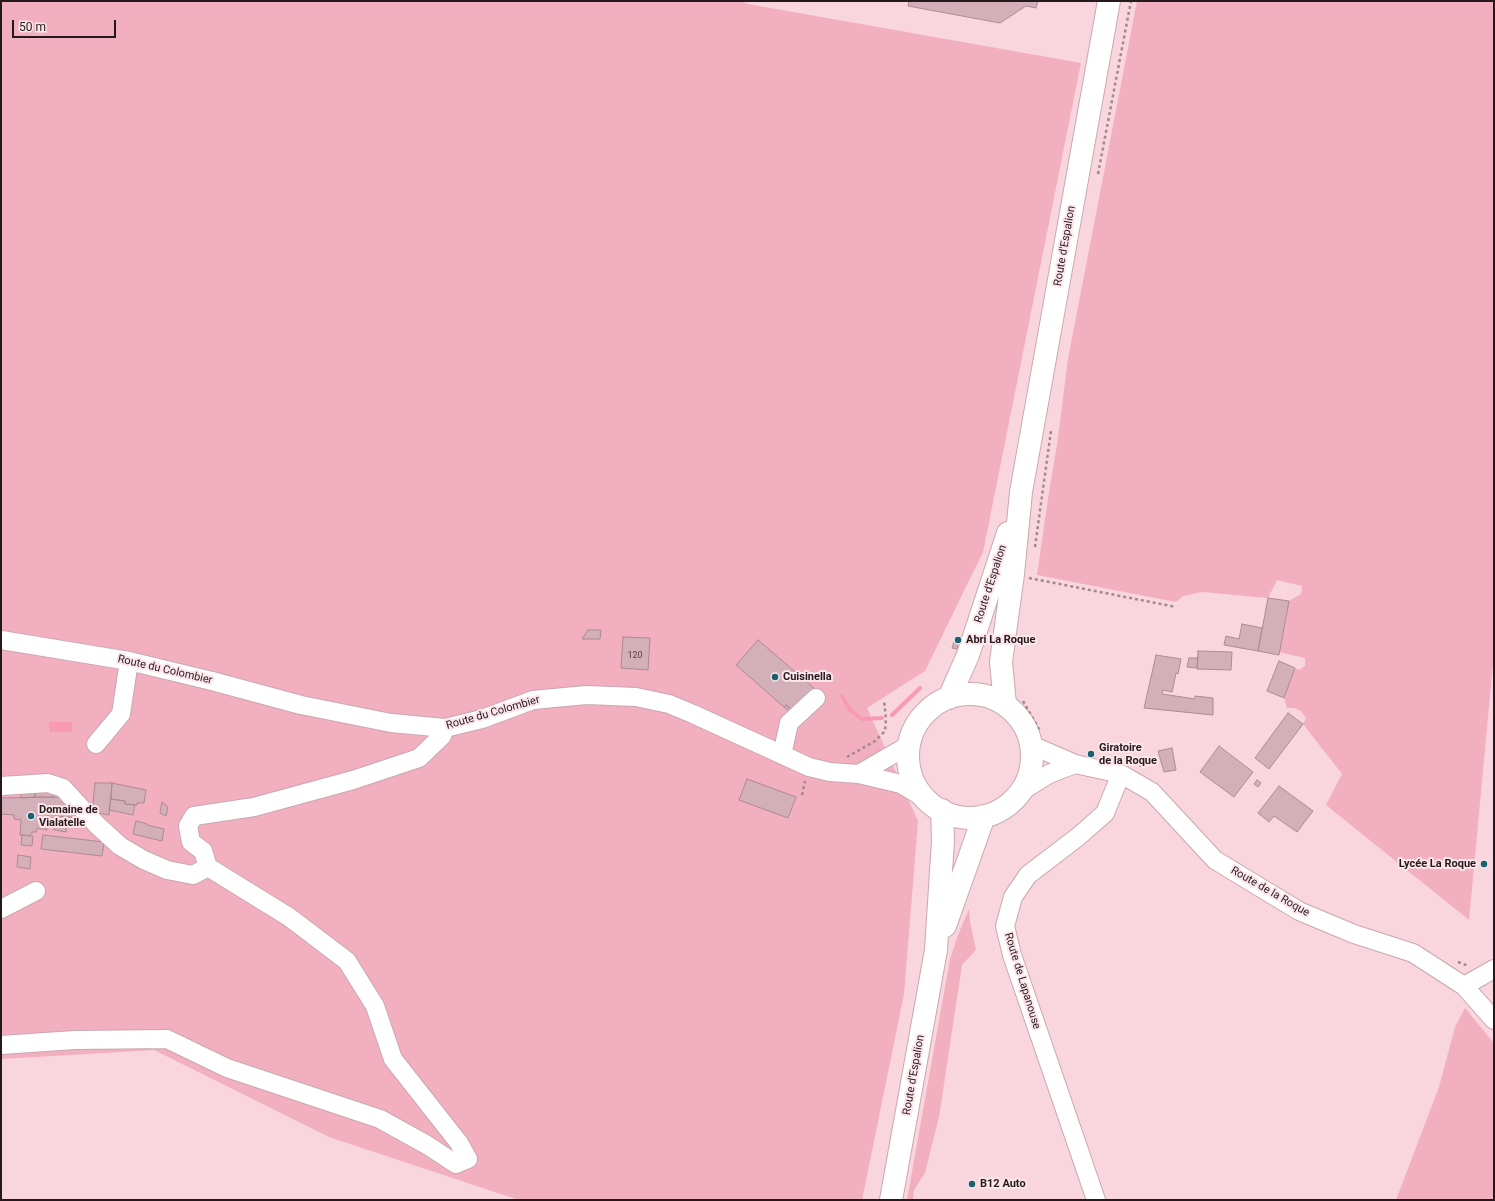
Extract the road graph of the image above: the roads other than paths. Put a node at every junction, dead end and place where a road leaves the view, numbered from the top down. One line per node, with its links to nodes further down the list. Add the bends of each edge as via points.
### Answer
1 (1109, 1): 2 (main road, Route d'Espalion)
2 (1020, 492): 6 (main road, Route d'Espalion, via 968,655); 7 (main road, Route d'Espalion, via 1026,577 1001,662)
3 (6, 644): 4 (street, Route du Colombier)
4 (129, 661): 8 (street, Route du Colombier, via 301,705 391,724); 10 (street, via 120,714)
5 (816, 698): 12 (street, via 789,723)
6 (949, 698): 7 (main road, via 960,695 983,695 994,699); 11 (main road, via 930,708 923,716 914,730)
7 (1012, 700): 9 (main road, via 1014,712 1028,733)
8 (445, 728): 12 (street, Route du Colombier, via 533,700 586,695 636,697 669,704); 20 (street, via 442,736 419,758 353,780 254,807 194,816 188,826 191,842 203,851)
9 (1038, 740): 13 (street, Route de la Roque); 17 (main road, via 1027,781)
10 (96, 744)
11 (909, 745): 15 (street); 18 (main road, via 908,757 913,780)
12 (782, 755): 15 (street, Route du Colombier, via 809,768)
13 (1075, 764): 14 (street, Route de la Roque); 17 (street, via 1049,774)
14 (1122, 766): 25 (street, Route de la Roque, via 1152,792 1215,860 1299,911 1354,934 1413,952); 29 (street, Route de Lapanouse, via 1105,813 1028,875 1013,897 1005,926 1012,955)
15 (859, 774): 18 (street, Route du Colombier, via 901,784)
16 (1, 786): 20 (street, via 48,783 63,788 120,846 144,860 167,870 193,875)
17 (1020, 792): 19 (main road, via 1004,807)
18 (934, 804): 19 (main road, via 963,817); 23 (main road, Route d'Espalion, via 943,840)
19 (984, 816): 23 (main road, Route d'Espalion)
20 (208, 867): 27 (street, via 289,917 347,961 375,1006 393,1059 459,1143 468,1159 456,1164 380,1119 227,1068 167,1039 75,1040)
21 (36, 891): 22 (street)
22 (1, 909)
23 (936, 950): 28 (main road, Route d'Espalion)
24 (1491, 971): 25 (street)
25 (1464, 986): 26 (street, Route de la Roque)
26 (1494, 1020)
27 (1, 1045)
28 (891, 1200)
29 (1096, 1200)

